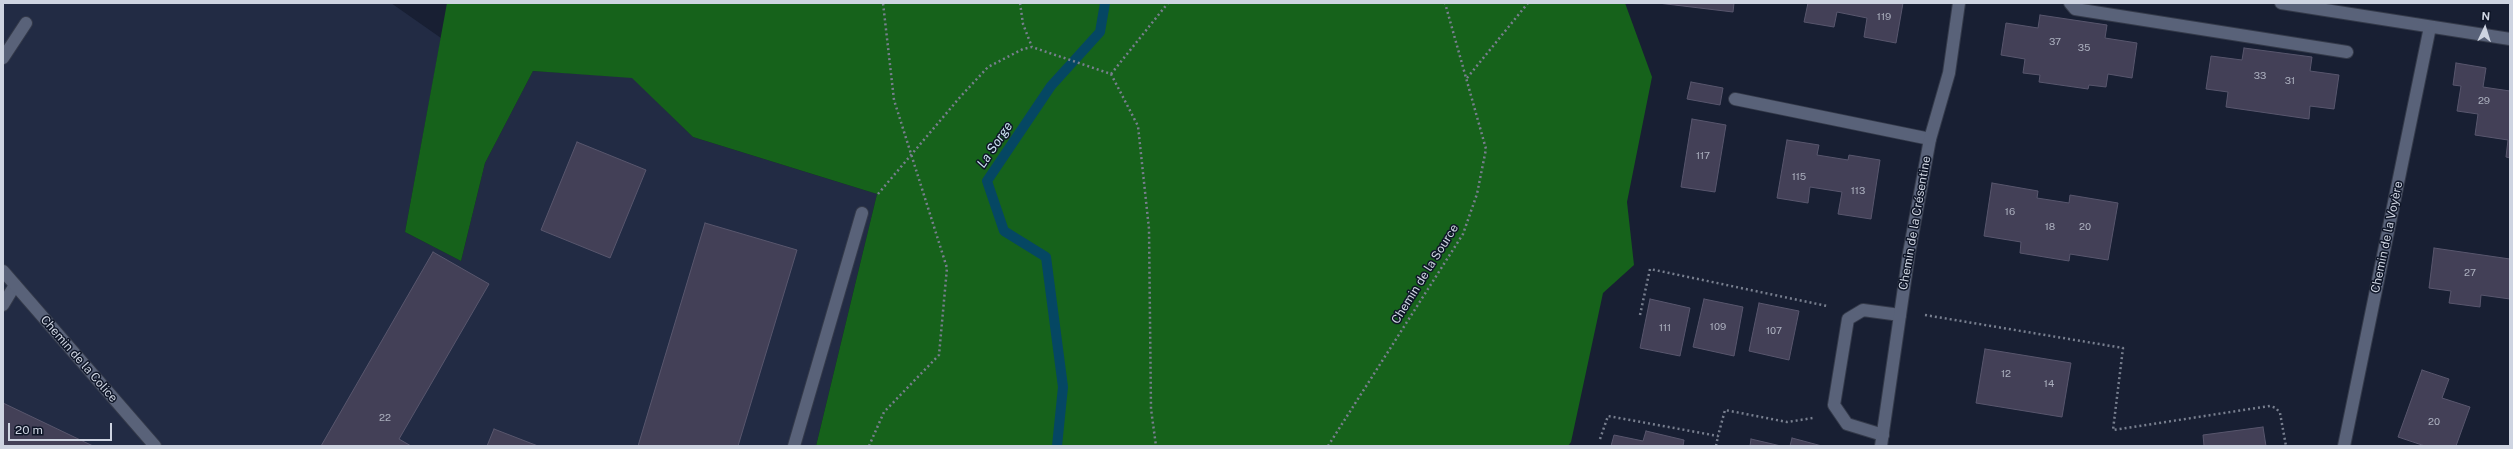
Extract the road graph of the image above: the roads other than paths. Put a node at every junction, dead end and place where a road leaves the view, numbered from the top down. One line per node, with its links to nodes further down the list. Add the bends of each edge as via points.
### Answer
1 (1959, 3): 10 (street, Chemin de la Crésentine, via 1949,73)
2 (2070, 3): 7 (street, via 2075,9)
3 (2281, 3): 5 (street)
4 (26, 23): 8 (street)
5 (2430, 27): 6 (street); 19 (street, Chemin de la Voyère)
6 (2510, 39)
7 (2347, 52)
8 (3, 58)
9 (1735, 99): 10 (street)
10 (1930, 139): 15 (street, Chemin de la Crésentine)
11 (862, 213): 18 (street)
12 (3, 271): 13 (street, Chemin de la Colice)
13 (15, 285): 14 (street); 17 (street, Chemin de la Colice)
14 (3, 305)
15 (1901, 313): 16 (street, Chemin de la Crésentine); 16 (street, via 1863,310 1848,319 1834,405 1847,424)
16 (1882, 440)
17 (155, 446)
18 (794, 446)
19 (2344, 446)

